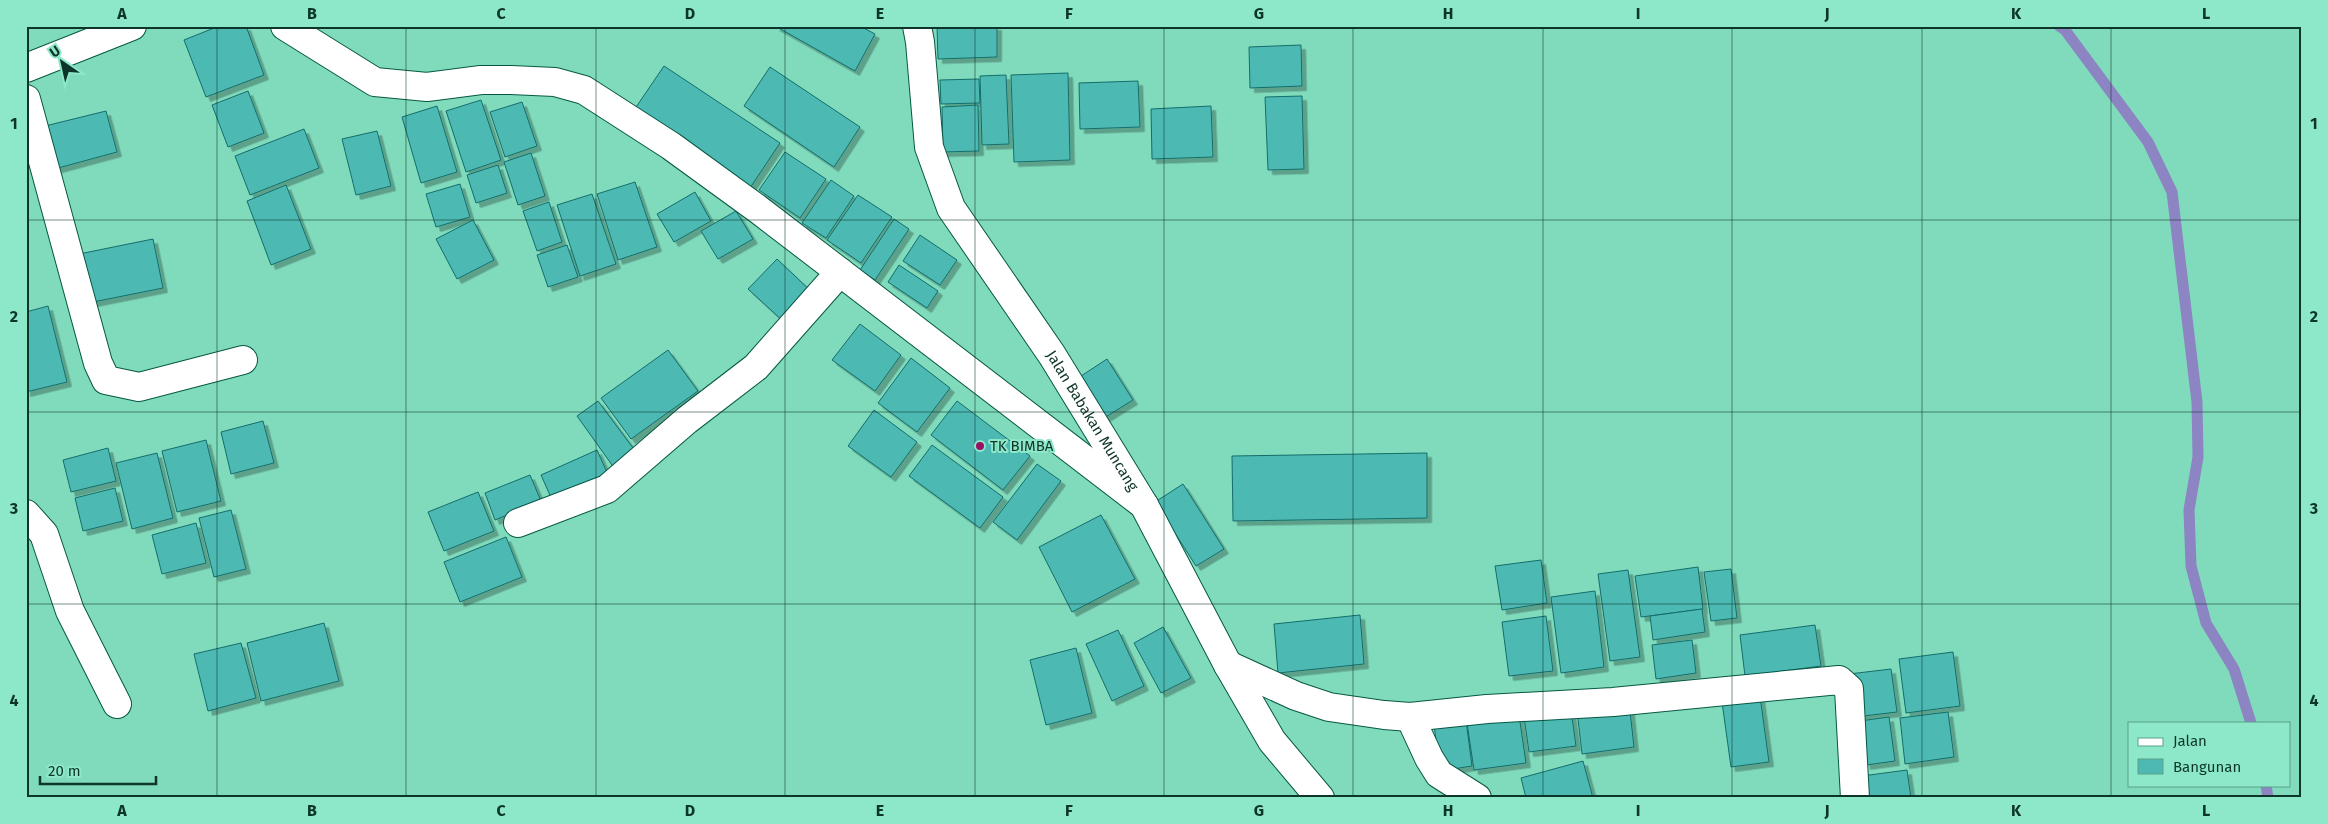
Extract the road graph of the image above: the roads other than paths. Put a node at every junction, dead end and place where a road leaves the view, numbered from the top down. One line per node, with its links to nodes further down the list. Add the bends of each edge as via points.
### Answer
1 (132, 26): 4 (street)
2 (286, 26): 6 (street, via 375,82 427,87 481,80 512,80 555,82 584,90 671,146)
3 (917, 26): 8 (street, Jalan Babakan Muncang, via 929,147 952,208 1052,355)
4 (26, 68)
5 (26, 99): 7 (street, via 98,363 106,380 139,387)
6 (840, 272): 8 (street); 10 (street, via 756,368 688,420 607,489)
7 (243, 360)
8 (1144, 505): 11 (street, Jalan Babakan Muncang)
9 (26, 514): 12 (street, via 44,534 70,611)
10 (518, 523)
11 (1228, 665): 13 (street, via 1328,707); 14 (street, Jalan Babakan Muncang, via 1272,741)
12 (117, 704)
13 (1410, 716): 15 (street, via 1439,774); 16 (street, via 1623,701 1839,680 1849,689)
14 (1320, 798)
15 (1476, 798)
16 (1855, 798)

